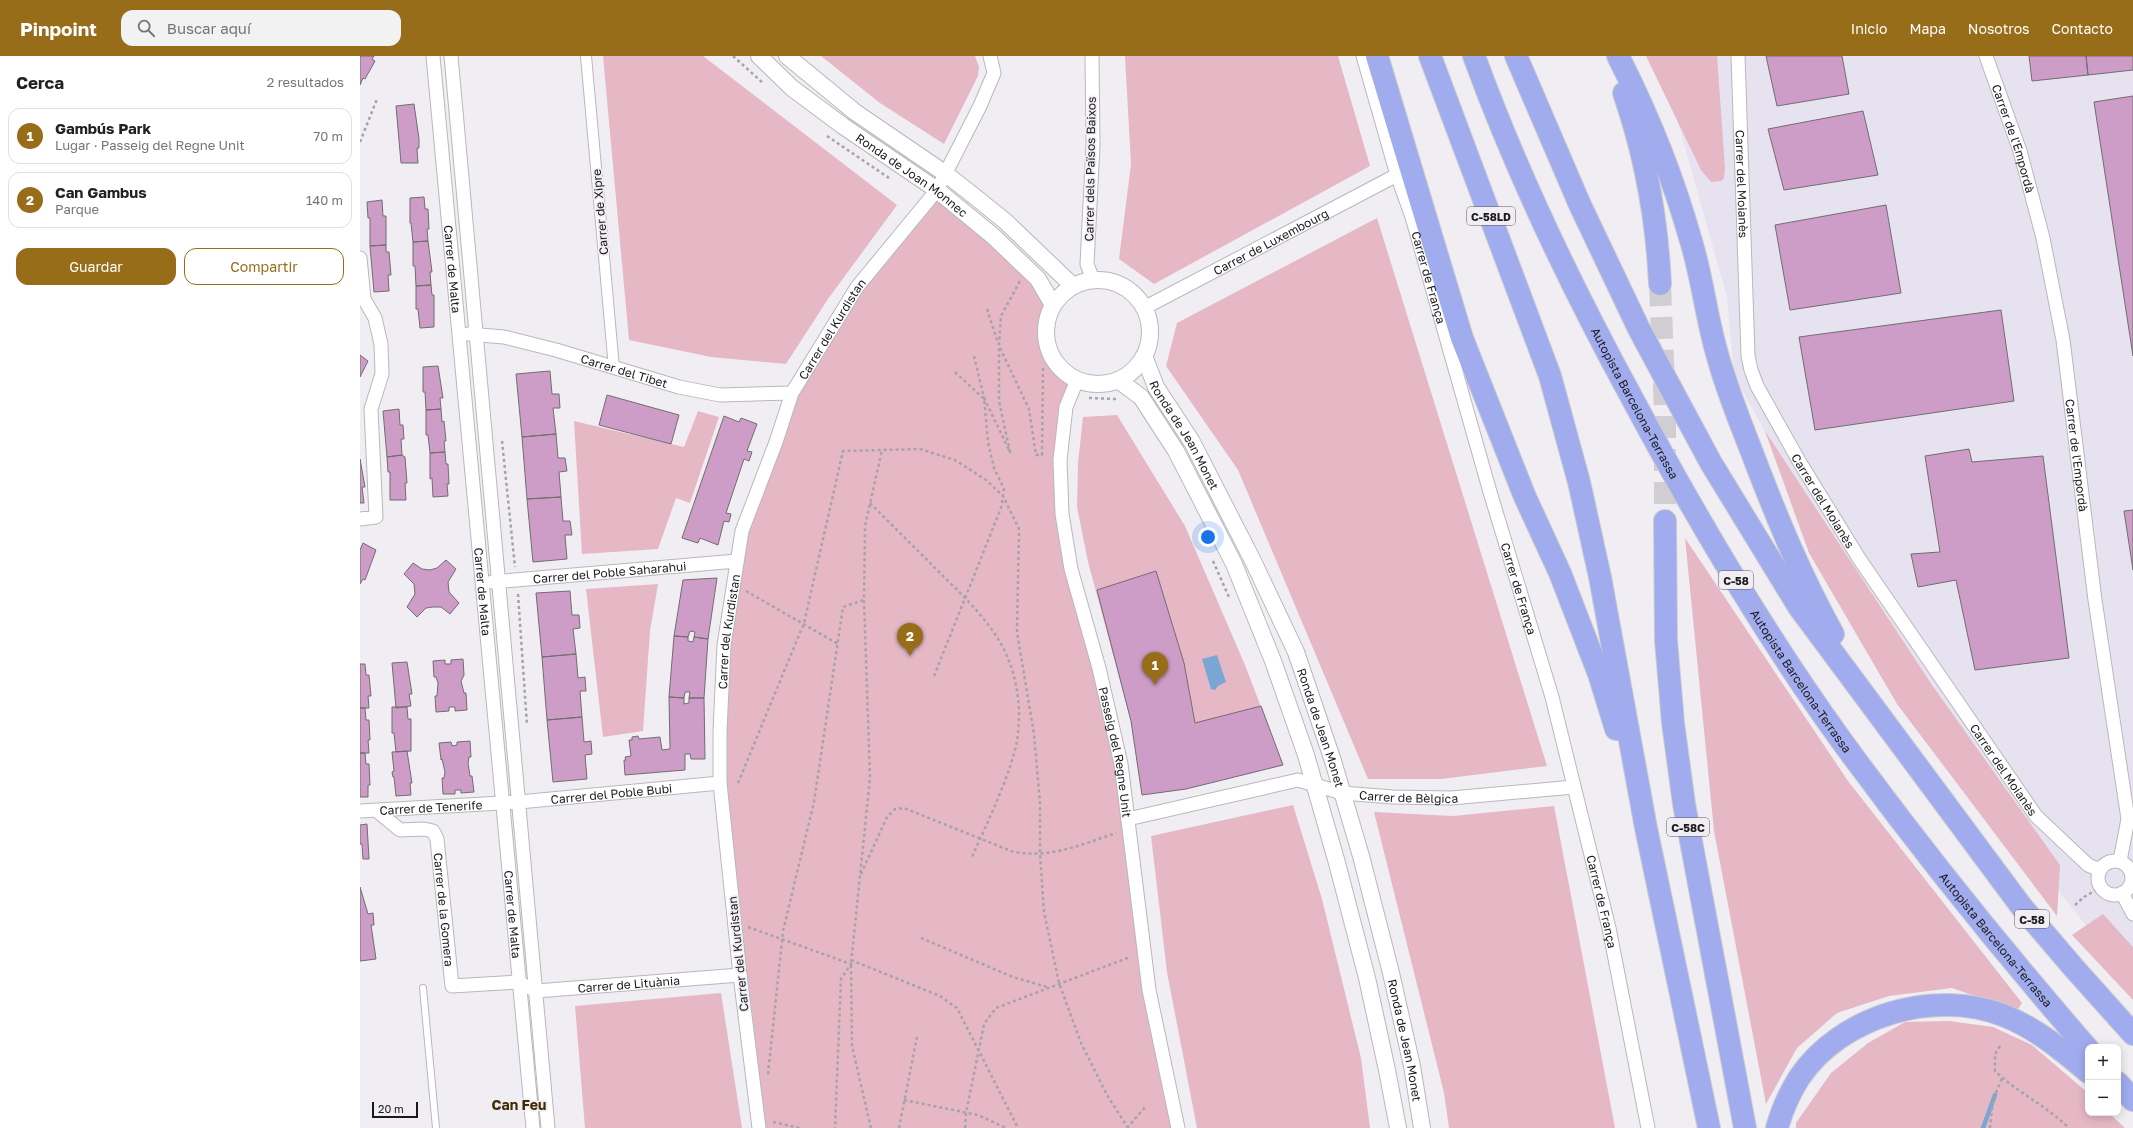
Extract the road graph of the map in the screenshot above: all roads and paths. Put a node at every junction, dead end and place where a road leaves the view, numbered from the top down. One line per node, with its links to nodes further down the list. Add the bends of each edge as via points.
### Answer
1 (433, 56): 31 (street, Carrer de Malta)
2 (451, 56): 30 (street, Carrer de Malta)
3 (586, 56): 36 (street, Carrer de Xipre)
4 (759, 56): 21 (street, Ronda de Joan Monnec, via 792,88)
5 (787, 56): 19 (street, Ronda de Joan Monnec, via 855,112)
6 (990, 56): 19 (street, Carrer del Kurdistan, via 994,73)
7 (1092, 56): 24 (street, Carrer dels Països Baixos, via 1092,145 1087,264)
8 (1363, 56): 20 (street, Carrer de França)
9 (1377, 56): 71 (highway, via 1462,338 1525,497 1560,573 1599,674)
10 (1430, 56): 71 (highway, C-58LD, via 1550,376 1579,482 1600,577)
11 (1474, 56): 98 (highway, Autopista Barcelona-Terrassa / C-58, via 1515,162 1604,347 1682,491 1764,626 1840,739 1939,870 1991,936)
12 (1516, 56): 60 (highway, C-58, via 1580,205 1639,329 1711,463 1799,607)
13 (1609, 56): 25 (highway, via 1624,95 1649,193 1655,225)
14 (1618, 56): 60 (highway, via 1652,130 1674,188 1692,242 1720,363 1771,503 1808,589)
15 (1738, 56): 77 (street, Carrer del Moianès, via 1748,356 1750,370 1757,386 1799,461 1860,560 2036,816 2088,865)
16 (1986, 56): 76 (street, Carrer de l'Empordà, via 2020,151 2043,238 2063,340 2095,600 2128,819)
17 (377, 99): 18 (path)
18 (360, 142)
19 (946, 174): 21 (street, Carrer del Kurdistan); 26 (street, Ronda de Joan Monnec, via 1006,221)
20 (1397, 174): 28 (street, Carrer de Luxembourg); 64 (street, Carrer de França, via 1412,217 1490,492 1552,697)
21 (937, 190): 27 (street, Ronda de Joan Monnec, via 994,236 1038,279); 40 (street, Carrer del Kurdistan, via 857,287)
22 (360, 258): 47 (street, via 364,300 375,318 381,344 382,374 371,409 376,517)
23 (1021, 279): 32 (path, via 1001,316)
24 (1093, 280): 26 (street); 28 (street, via 1123,286 1136,296)
25 (1660, 284)
26 (1074, 286): 27 (street, via 1062,294)
27 (1053, 305): 38 (street, via 1046,323 1046,338 1051,355 1061,369)
28 (1144, 308): 34 (street, via 1149,324 1149,335)
29 (987, 309): 32 (path)
30 (475, 334): 31 (street, Carrer del Tibet); 36 (street, Carrer del Tibet, via 504,337); 51 (street, Carrer de Malta)
31 (459, 335): 52 (street, Carrer de Malta)
32 (999, 345): 35 (path, via 1029,409 1036,455 1042,455); 41 (path, via 999,401 1010,452)
33 (974, 356): 41 (path)
34 (1144, 356): 39 (street, via 1133,370); 65 (street, Ronda de Jean Monet, via 1156,387 1192,442 1296,652)
35 (1043, 366)
36 (614, 368): 40 (street, Carrer del Tibet, via 679,387 720,395)
37 (956, 372): 41 (path)
38 (1077, 380): 39 (street, via 1098,384); 70 (street, Passeig del Regne Unit, via 1066,407 1060,460 1062,514 1071,569 1099,668 1122,764)
39 (1118, 380): 63 (street, Ronda de Jean Monet, via 1141,397 1176,451 1234,564 1273,661)
40 (792, 393): 50 (street, Carrer del Kurdistan, via 742,531)
41 (984, 398): 45 (path, via 988,442 994,468 1004,489)
42 (1089, 398): 43 (path)
43 (1118, 399)
44 (882, 450): 45 (path, via 920,449 955,460 986,480); 46 (path); 57 (path, via 843,451)
45 (1003, 496): 54 (path, via 1001,508); 74 (path, via 1020,528 1017,632 1034,734 1040,803)
46 (870, 503): 54 (path); 56 (path, via 865,526)
47 (360, 519)
48 (1665, 521): 128 (highway, C-58C, via 1666,640 1677,758)
49 (1211, 556): 55 (path)
50 (737, 561): 51 (street, Carrer del Poble Saharahui); 61 (street, Carrer del Kurdistan, via 724,645)
51 (500, 582): 52 (street, Carrer del Poble Saharahui); 66 (street, Carrer de Malta)
52 (482, 583): 67 (street, Carrer de Malta)
53 (740, 588): 57 (path)
54 (966, 599): 59 (path); 73 (path, via 997,638 1009,660 1018,693 1019,721 1016,742 1009,768)
55 (1230, 599)
56 (864, 600): 58 (path, via 843,607); 78 (path, via 870,778)
57 (804, 623): 58 (path); 62 (path)
58 (838, 644): 85 (path, via 814,802)
59 (934, 676)
60 (1877, 714): 95 (highway, C-58, via 2021,906)
61 (720, 783): 66 (street, Carrer del Poble Bubi); 89 (street, Carrer del Kurdistan)
62 (738, 783)
63 (1314, 785): 65 (street, Carrer de Bèlgica); 70 (street, Carrer de Bèlgica, via 1298,780); 124 (street, Ronda de Jean Monet, via 1367,978)
64 (1574, 788): 65 (street, Carrer de Bèlgica, via 1451,798); 126 (street, Carrer de França, via 1609,928)
65 (1342, 793): 125 (street, Ronda de Jean Monet, via 1391,973 1412,1066)
66 (519, 802): 67 (street, Carrer del Poble Bubi); 94 (street, Carrer de Malta)
67 (502, 803): 69 (street, Carrer de Tenerife); 90 (street, Carrer de Malta)
68 (360, 811): 69 (street, Carrer de Tenerife)
69 (377, 811): 90 (street, Carrer de la Gomera, via 400,830 433,831 437,839 452,986)
70 (1128, 819): 123 (street, Passeig del Regne Unit, via 1149,990)
71 (1646, 828): 127 (highway)
72 (1119, 833): 74 (path, via 1060,851)
73 (980, 839): 74 (path, via 1020,853); 75 (path); 78 (path, via 904,808 895,809 887,817)
74 (1040, 853): 91 (path, via 1044,912)
75 (972, 857)
76 (2120, 861): 77 (street, via 2110,861); 80 (street, via 2128,867 2132,876 2130,886)
77 (2100, 870): 79 (street, via 2098,877)
78 (860, 876): 87 (path)
79 (2101, 887): 80 (street, via 2109,894); 81 (path, via 2084,896)
80 (2122, 893): 82 (street)
81 (2075, 905)
82 (2133, 914)
83 (748, 927): 85 (path)
84 (921, 938): 93 (path, via 1013,977)
85 (782, 940): 88 (path); 102 (path)
86 (1130, 957): 91 (path)
87 (851, 960): 88 (path); 99 (path, via 940,996 957,1008)
88 (851, 964): 116 (path, via 841,979); 117 (path, via 852,1046)
89 (740, 975): 94 (street, Carrer de Lituània); 114 (street, Carrer del Kurdistan)
90 (518, 982): 94 (street); 112 (street, Carrer de Malta)
91 (1059, 983): 93 (path); 122 (path, via 1082,1043 1107,1095)
92 (422, 988): 111 (lane)
93 (1047, 988): 99 (path, via 996,1008 984,1024)
94 (536, 991): 113 (street, Carrer de Malta)
95 (2133, 1034)
96 (917, 1036): 105 (path)
97 (2000, 1046): 101 (path, via 1995,1054 1995,1071)
98 (2085, 1046)
99 (979, 1048): 109 (path); 121 (path)
100 (2085, 1070): 129 (highway, via 2053,1043 2005,1016 1975,1007 1912,1008 1867,1022 1842,1036 1820,1054 1800,1077 1785,1104)
101 (2002, 1078): 130 (path, via 1993,1100); 131 (path, via 2030,1096)
102 (767, 1079)
103 (2121, 1086): 106 (highway)
104 (2121, 1099): 108 (highway)
105 (904, 1100): 109 (path); 118 (path)
106 (2133, 1100)
107 (1146, 1106): 122 (path)
108 (2133, 1109)
109 (966, 1113): 119 (path); 120 (path, via 988,1119)
110 (773, 1122): 115 (path)
111 (436, 1128)
112 (533, 1128)
113 (548, 1128)
114 (759, 1128)
115 (800, 1128)
116 (835, 1128)
117 (871, 1128)
118 (898, 1128)
119 (965, 1128)
120 (1006, 1128)
121 (1018, 1128)
122 (1127, 1128)
123 (1178, 1128)
124 (1398, 1128)
125 (1422, 1128)
126 (1648, 1128)
127 (1709, 1128)
128 (1745, 1128)
129 (1777, 1128)
130 (1990, 1128)
131 (2069, 1128)

